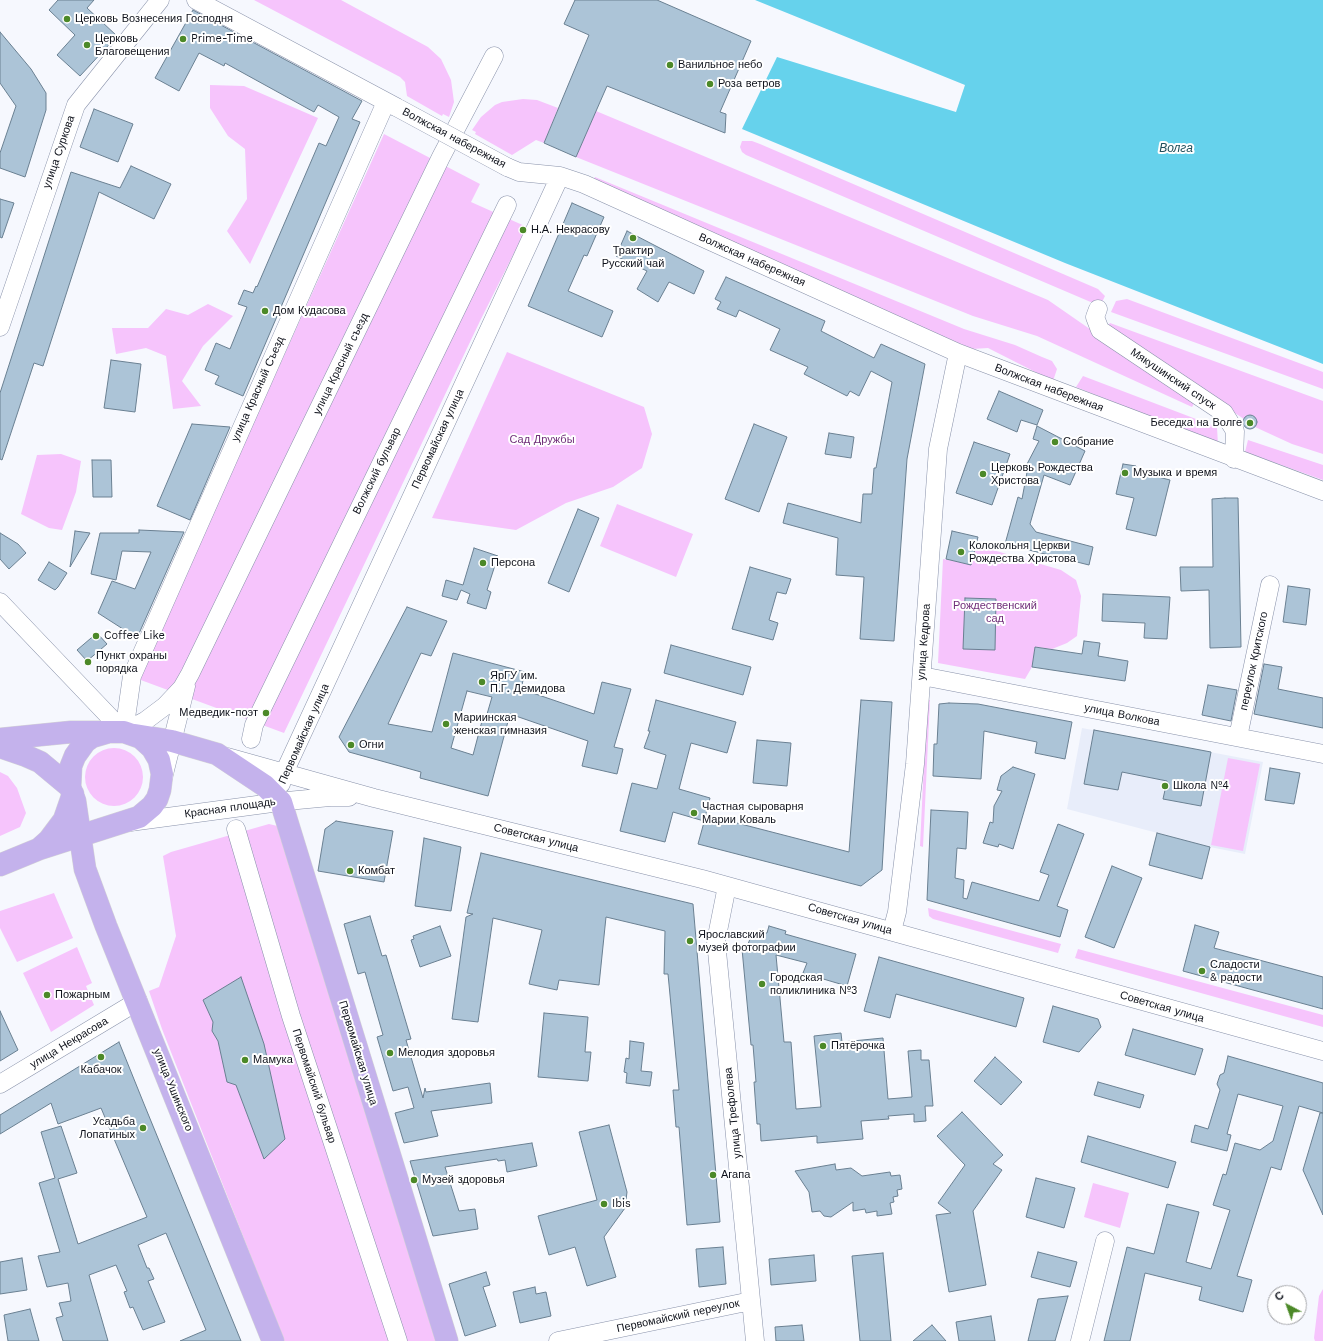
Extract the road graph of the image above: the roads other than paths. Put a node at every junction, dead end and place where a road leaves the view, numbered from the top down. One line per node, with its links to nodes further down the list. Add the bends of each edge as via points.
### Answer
1 (160, 0): 8 (street, улица Суркова, via 76,105)
2 (196, 0): 4 (street, Волжская набережная)
3 (494, 56): 14 (street, улица Красный съезд, via 441,157)
4 (392, 105): 5 (street, Волжская набережная, bridge, via 507,167 519,172); 16 (street, улица Красный Съезд, via 132,676)
5 (560, 176): 9 (street, Волжская набережная, via 584,184); 24 (street, Первомайская улица)
6 (507, 205): 19 (street, Волжский бульвар, via 254,725)
7 (1098, 309): 10 (street, Мякушинский спуск, via 1095,318 1100,330 1224,413 1235,431)
8 (0, 327)
9 (958, 353): 10 (street, Волжская набережная); 15 (street, улица Кедрова, via 938,449)
10 (1234, 459): 11 (street, Волжская набережная)
11 (1323, 491)
12 (1270, 585): 17 (street, переулок Критского)
13 (0, 602): 16 (street, Красная площадь)
14 (190, 674): 16 (street, Красная площадь, via 182,688 165,706 145,722); 20 (street, Красная площадь)
15 (922, 676): 17 (street, улица Волкова); 36 (street, улица Кедрова, via 915,764 897,912)
16 (122, 733): 18 (main road, Красная площадь, via 71,732); 20 (main road, Красная площадь); 25 (main road, Красная площадь, via 146,743 156,754 161,767); 26 (main road, Красная площадь, via 92,737 80,749 71,766)
17 (1238, 737): 23 (street, улица Волкова)
18 (0, 739)
19 (251, 739)
20 (172, 741): 22 (main road, Красная площадь); 25 (street, Красная площадь)
21 (0, 747): 26 (main road, Красная площадь, via 40,762)
22 (217, 754): 24 (street, Советская улица); 28 (main road, Красная площадь, via 262,783)
23 (1323, 754)
24 (284, 773): 27 (street, Советская улица); 28 (street, Первомайская улица, via 279,790)
25 (162, 782): 29 (main road, Красная площадь, via 152,806 138,817)
26 (73, 794): 29 (main road, Красная площадь, via 90,816 100,820); 31 (main road, Красная площадь); 32 (main road, via 64,820)
27 (374, 798): 28 (street, Советская улица, via 330,797); 35 (street, Советская улица)
28 (281, 802): 29 (street, Красная площадь); 44 (main road, Первомайская улица)
29 (124, 822): 31 (main road, Красная площадь)
30 (236, 829): 43 (street, Первомайский бульвар, via 291,1016)
31 (81, 836): 32 (main road); 34 (main road, улица Ушинского)
32 (39, 849): 33 (main road); 34 (main road, via 61,850 80,861)
33 (0, 865)
34 (85, 869): 37 (main road, улица Ушинского)
35 (727, 886): 36 (street, Советская улица); 41 (street, улица Трефолева, via 716,942)
36 (892, 931): 38 (street, Советская улица)
37 (138, 1001): 39 (street, улица Некрасова); 42 (main road, улица Ушинского)
38 (1323, 1052)
39 (0, 1084)
40 (1105, 1241): 47 (street)
41 (751, 1301): 45 (street, Первомайский переулок); 46 (street, улица Трефолева)
42 (273, 1341)
43 (398, 1341)
44 (447, 1341)
45 (558, 1341)
46 (755, 1341)
47 (1080, 1341)

